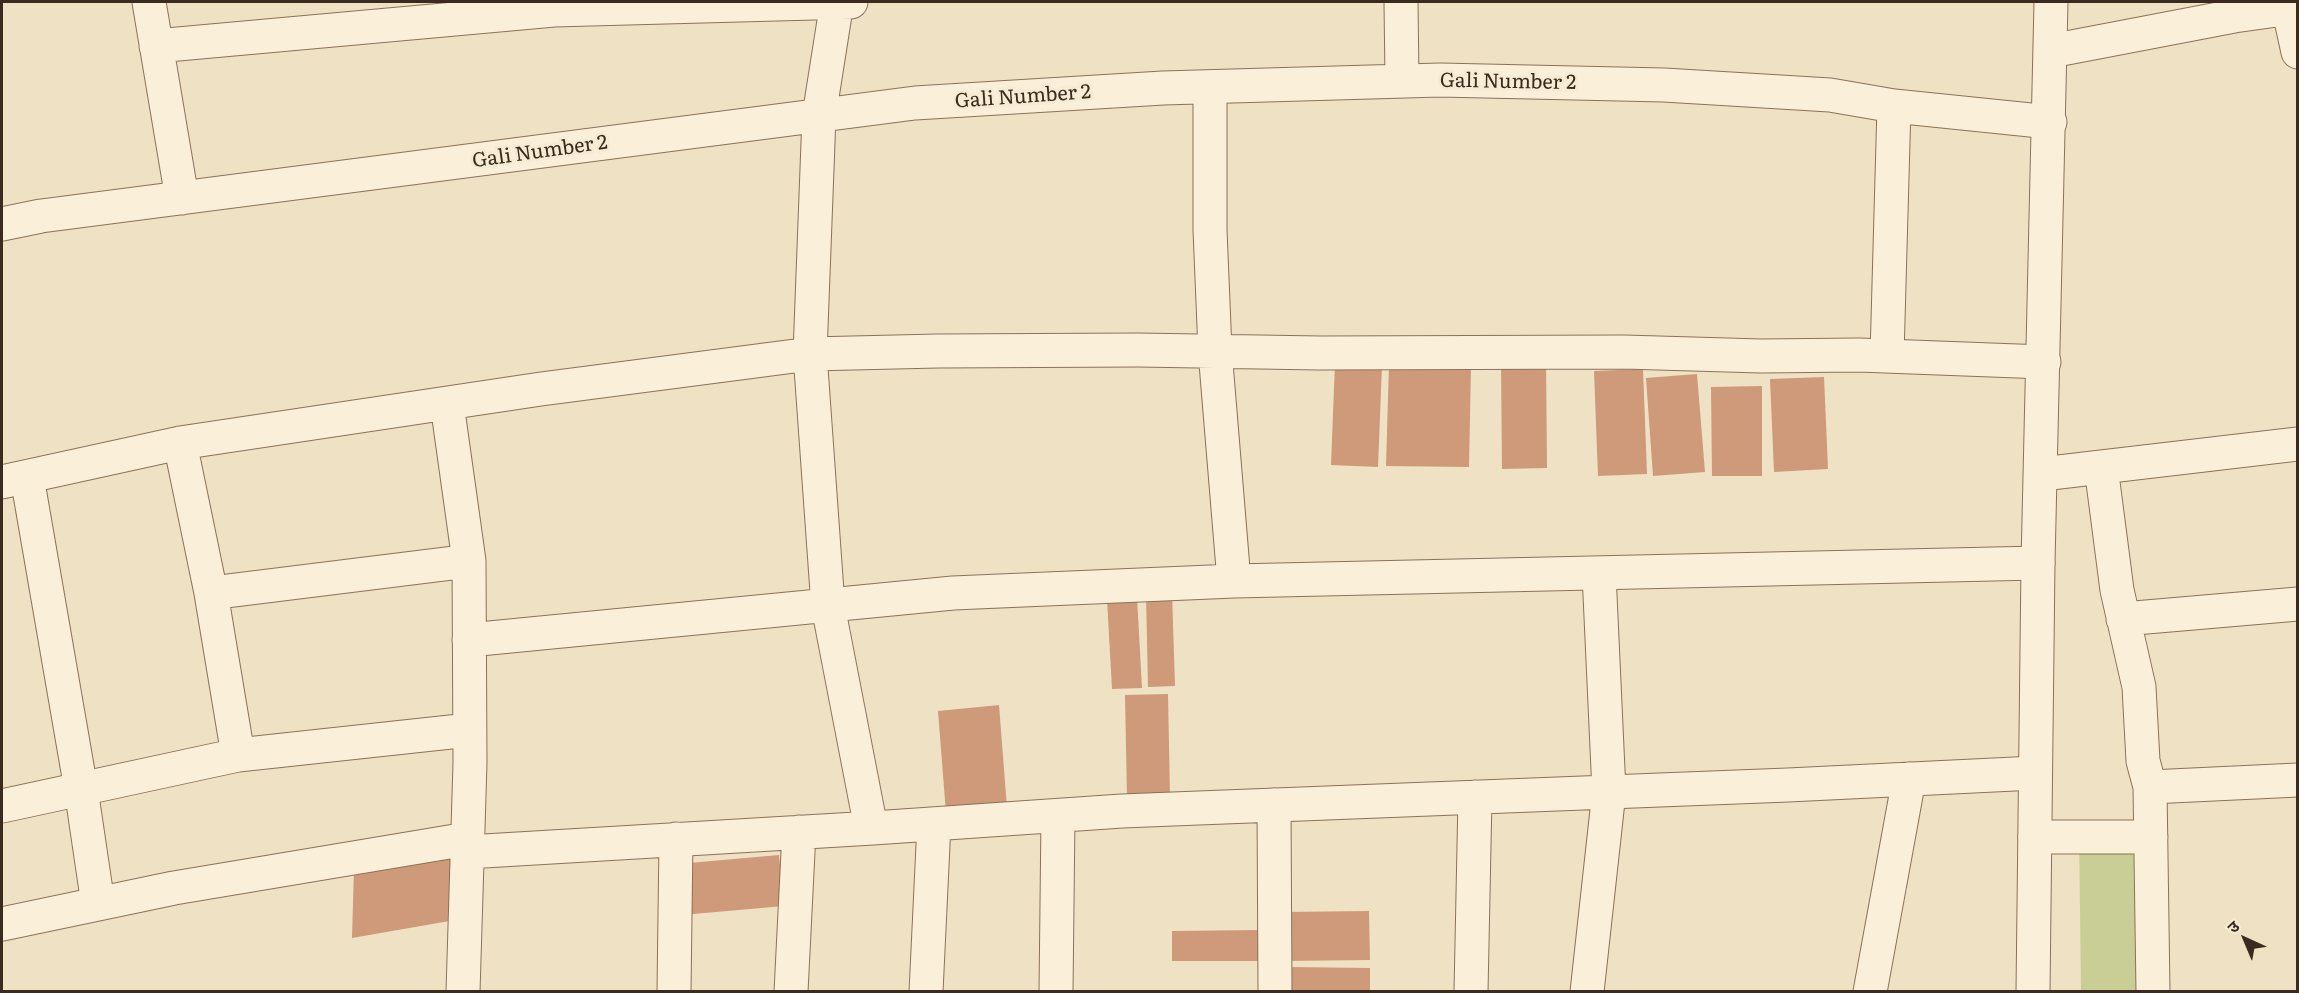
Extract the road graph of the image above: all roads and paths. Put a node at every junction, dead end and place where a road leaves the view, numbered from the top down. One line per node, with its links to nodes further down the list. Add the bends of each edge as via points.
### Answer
1 (149, 2): 7 (street)
2 (842, 2): 6 (street); 13 (street)
3 (1401, 2): 10 (street)
4 (2051, 2): 8 (street)
5 (2291, 6): 8 (street); 9 (street)
6 (390, 13): 7 (street)
7 (156, 46): 15 (street)
8 (2051, 51): 14 (street)
9 (2298, 52)
10 (1402, 81): 11 (street, Gali Number 2); 12 (street, Gali Number 2, via 1664,85 1830,95)
11 (1210, 87): 13 (street, Gali Number 2, via 915,103); 17 (street)
12 (1894, 106): 14 (street, Gali Number 2); 19 (street)
13 (819, 116): 15 (street, Gali Number 2); 18 (street)
14 (2050, 122): 20 (street)
15 (182, 198): 16 (street, Gali Number 2)
16 (2, 224)
17 (1215, 351): 18 (street); 19 (street); 30 (street)
18 (810, 354): 21 (street); 33 (street)
19 (1887, 356): 20 (street)
20 (2044, 362): 25 (street)
21 (447, 404): 22 (street); 27 (street)
22 (180, 443): 26 (street); 31 (street)
23 (2298, 444): 24 (street)
24 (2101, 467): 25 (street); 34 (street)
25 (2042, 474): 28 (street)
26 (14, 480): 42 (street)
27 (470, 561): 31 (street); 35 (street)
28 (2038, 563): 29 (street); 38 (street)
29 (1599, 573): 30 (street); 43 (street)
30 (1234, 581): 33 (street, via 953,593)
31 (211, 593): 37 (street)
32 (2298, 604): 34 (street)
33 (828, 606): 35 (street); 49 (street)
34 (2123, 619): 41 (street, via 2139,687 2143,761)
35 (469, 640): 36 (street)
36 (469, 730): 37 (street); 54 (street)
37 (238, 755): 42 (street)
38 (2036, 773): 39 (street); 51 (street)
39 (1909, 779): 43 (street); 65 (street)
40 (2298, 780): 41 (street)
41 (2150, 787): 52 (street)
42 (81, 789): 46 (street); 55 (street)
43 (1609, 792): 44 (street); 64 (street)
44 (1475, 797): 45 (street); 63 (street)
45 (1274, 805): 47 (street); 62 (street)
46 (2, 806)
47 (1058, 816): 48 (street); 61 (street)
48 (934, 824): 49 (street); 60 (street)
49 (871, 828): 50 (street)
50 (799, 832): 53 (street); 59 (street)
51 (2035, 837): 52 (street); 66 (street)
52 (2151, 837): 67 (street)
53 (676, 839): 54 (street); 58 (street)
54 (467, 845): 55 (street, via 174,888); 57 (street)
55 (98, 904): 56 (street)
56 (2, 924)
57 (463, 992)
58 (674, 992)
59 (791, 992)
60 (926, 992)
61 (1056, 992)
62 (1275, 992)
63 (1471, 992)
64 (1587, 992)
65 (1870, 992)
66 (2033, 992)
67 (2152, 992)

